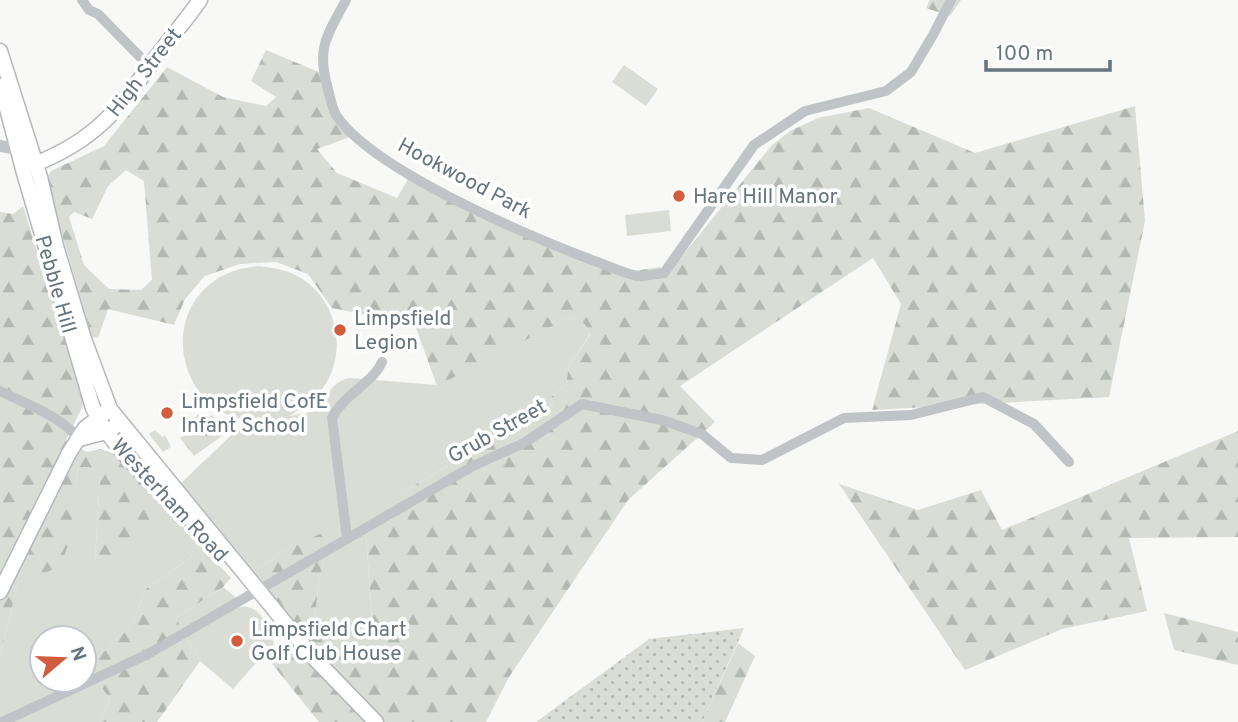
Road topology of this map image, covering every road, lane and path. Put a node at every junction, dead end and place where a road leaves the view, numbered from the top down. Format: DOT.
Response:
graph roads {
  1 [pos="82,0"];
  2 [pos="345,0"];
  3 [pos="951,0"];
  4 [pos="198,1"];
  5 [pos="0,51"];
  6 [pos="150,67"];
  7 [pos="0,81"];
  8 [pos="0,146"];
  9 [pos="26,156"];
  10 [pos="382,362"];
  11 [pos="0,391"];
  12 [pos="114,415"];
  13 [pos="102,425"];
  14 [pos="79,439"];
  15 [pos="1069,462"];
  16 [pos="347,538"];
  17 [pos="246,578"];
  18 [pos="257,591"];
  19 [pos="0,592"];
  20 [pos="2,722"];
  21 [pos="376,722"];
  1 -- 6 [label="street"];
  2 -- 3 [label="street, Hookwood Park"];
  4 -- 6 [label="main road, High Street"];
  5 -- 9 [label="main road"];
  6 -- 9 [label="main road, High Street"];
  7 -- 9 [label="main road"];
  8 -- 9 [label="street"];
  9 -- 12 [label="main road, Pebble Hill"];
  9 -- 13 [label="main road, Pebble Hill"];
  10 -- 16 [label="street"];
  11 -- 14 [label="street"];
  12 -- 13 [label="main road"];
  12 -- 17 [label="main road, Westerham Road"];
  13 -- 14 [label="main road"];
  13 -- 17 [label="main road, Westerham Road"];
  14 -- 19 [label="main road"];
  15 -- 16 [label="street, Grub Street"];
  16 -- 18 [label="street, Grub Street"];
  17 -- 18 [label="main road, Westerham Road"];
  18 -- 20 [label="street, Grub Street"];
  18 -- 21 [label="main road, Westerham Road"];
}
